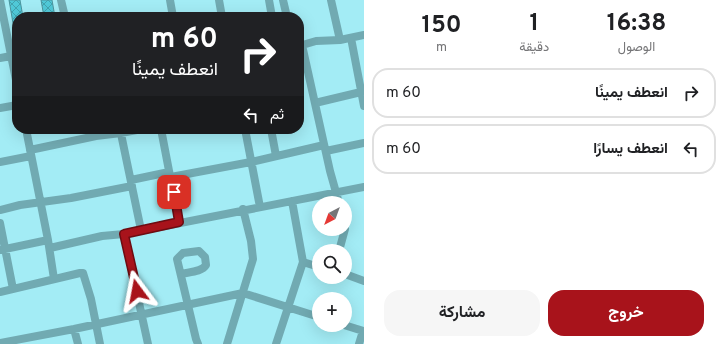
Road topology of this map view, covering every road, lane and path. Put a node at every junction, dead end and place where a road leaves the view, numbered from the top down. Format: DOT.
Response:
graph roads {
  1 [pos="0,0"];
  2 [pos="61,0"];
  3 [pos="170,0"];
  4 [pos="219,0"];
  5 [pos="269,0"];
  6 [pos="283,0"];
  7 [pos="330,0"];
  8 [pos="64,12"];
  9 [pos="173,12"];
  10 [pos="221,12"];
  11 [pos="271,12"];
  12 [pos="286,12"];
  13 [pos="364,35"];
  14 [pos="12,37"];
  15 [pos="351,38"];
  16 [pos="340,40"];
  17 [pos="304,44"];
  18 [pos="12,48"];
  19 [pos="11,56"];
  20 [pos="304,57"];
  21 [pos="0,58"];
  22 [pos="12,61"];
  23 [pos="361,92"];
  24 [pos="315,103"];
  25 [pos="12,106"];
  26 [pos="364,106"];
  27 [pos="0,108"];
  28 [pos="27,134"];
  29 [pos="106,134"];
  30 [pos="122,134"];
  31 [pos="162,134"];
  32 [pos="246,134"];
  33 [pos="272,134"];
  34 [pos="364,143"];
  35 [pos="325,148"];
  36 [pos="31,153"];
  37 [pos="276,156"];
  38 [pos="0,162"];
  39 [pos="251,162"];
  40 [pos="170,174"];
  41 [pos="132,183"];
  42 [pos="364,187"];
  43 [pos="337,192"];
  44 [pos="338,196"];
  45 [pos="292,201"];
  46 [pos="41,202"];
  47 [pos="260,208"];
  48 [pos="0,210"];
  49 [pos="243,210"];
  50 [pos="179,222"];
  51 [pos="0,223"];
  52 [pos="141,230"];
  53 [pos="124,234"];
  54 [pos="49,244"];
  55 [pos="3,250"];
  56 [pos="303,262"];
  57 [pos="312,265"];
  58 [pos="181,274"];
  59 [pos="352,277"];
  60 [pos="54,279"];
  61 [pos="364,281"];
  62 [pos="13,289"];
  63 [pos="0,292"];
  64 [pos="243,293"];
  65 [pos="188,305"];
  66 [pos="289,307"];
  67 [pos="142,315"];
  68 [pos="312,315"];
  69 [pos="96,324"];
  70 [pos="352,327"];
  71 [pos="74,329"];
  72 [pos="364,330"];
  73 [pos="27,341"];
  74 [pos="0,343"];
  75 [pos="78,344"];
  76 [pos="100,344"];
  77 [pos="148,344"];
  78 [pos="198,344"];
  79 [pos="227,344"];
  80 [pos="276,344"];
  81 [pos="359,344"];
  1 -- 14 [label="street"];
  2 -- 8 [label="street"];
  3 -- 9 [label="street"];
  4 -- 10 [label="street"];
  5 -- 11 [label="street"];
  6 -- 12 [label="street"];
  7 -- 16 [label="street"];
  13 -- 15 [label="street"];
  15 -- 16 [label="street"];
  15 -- 23 [label="street"];
  16 -- 17 [label="street"];
  18 -- 19 [label="street"];
  19 -- 21 [label="street"];
  19 -- 22 [label="street"];
  20 -- 24 [label="street"];
  23 -- 24 [label="street"];
  23 -- 26 [label="street"];
  24 -- 35 [label="street"];
  25 -- 27 [label="street"];
  28 -- 36 [label="street"];
  29 -- 36 [label="street"];
  30 -- 41 [label="street"];
  31 -- 40 [label="street"];
  32 -- 39 [label="street"];
  33 -- 37 [label="street"];
  34 -- 35 [label="street"];
  35 -- 37 [label="street"];
  35 -- 43 [label="street"];
  36 -- 38 [label="street"];
  36 -- 46 [label="street"];
  37 -- 39 [label="street"];
  39 -- 40 [label="street"];
  39 -- 47 [label="street"];
  40 -- 41 [label="street"];
  40 -- 50 [label="street"];
  41 -- 46 [label="street"];
  41 -- 52 [label="street"];
  42 -- 43 [label="street"];
  43 -- 44 [label="street"];
  43 -- 45 [label="street"];
  45 -- 47 [label="street"];
  45 -- 56 [label="street"];
  46 -- 48 [label="street"];
  46 -- 54 [label="street"];
  47 -- 49 [label="street"];
  49 -- 50 [label="street"];
  49 -- 64 [label="street"];
  50 -- 52 [label="street"];
  51 -- 55 [label="street"];
  52 -- 53 [label="street"];
  53 -- 54 [label="street"];
  53 -- 67 [label="street"];
  54 -- 55 [label="street"];
  54 -- 60 [label="street"];
  55 -- 62 [label="street"];
  56 -- 57 [label="street"];
  56 -- 66 [label="street"];
  58 -- 65 [label="street"];
  59 -- 61 [label="street"];
  60 -- 62 [label="street"];
  60 -- 69 [label="street"];
  62 -- 63 [label="street"];
  64 -- 65 [label="street"];
  64 -- 66 [label="street"];
  64 -- 79 [label="street"];
  65 -- 67 [label="street"];
  65 -- 78 [label="street"];
  66 -- 68 [label="street"];
  66 -- 80 [label="street"];
  67 -- 69 [label="street"];
  67 -- 77 [label="street"];
  69 -- 71 [label="street"];
  69 -- 76 [label="street"];
  70 -- 72 [label="street"];
  71 -- 73 [label="street"];
  71 -- 75 [label="street"];
  72 -- 81 [label="street"];
  73 -- 74 [label="street"];
}
